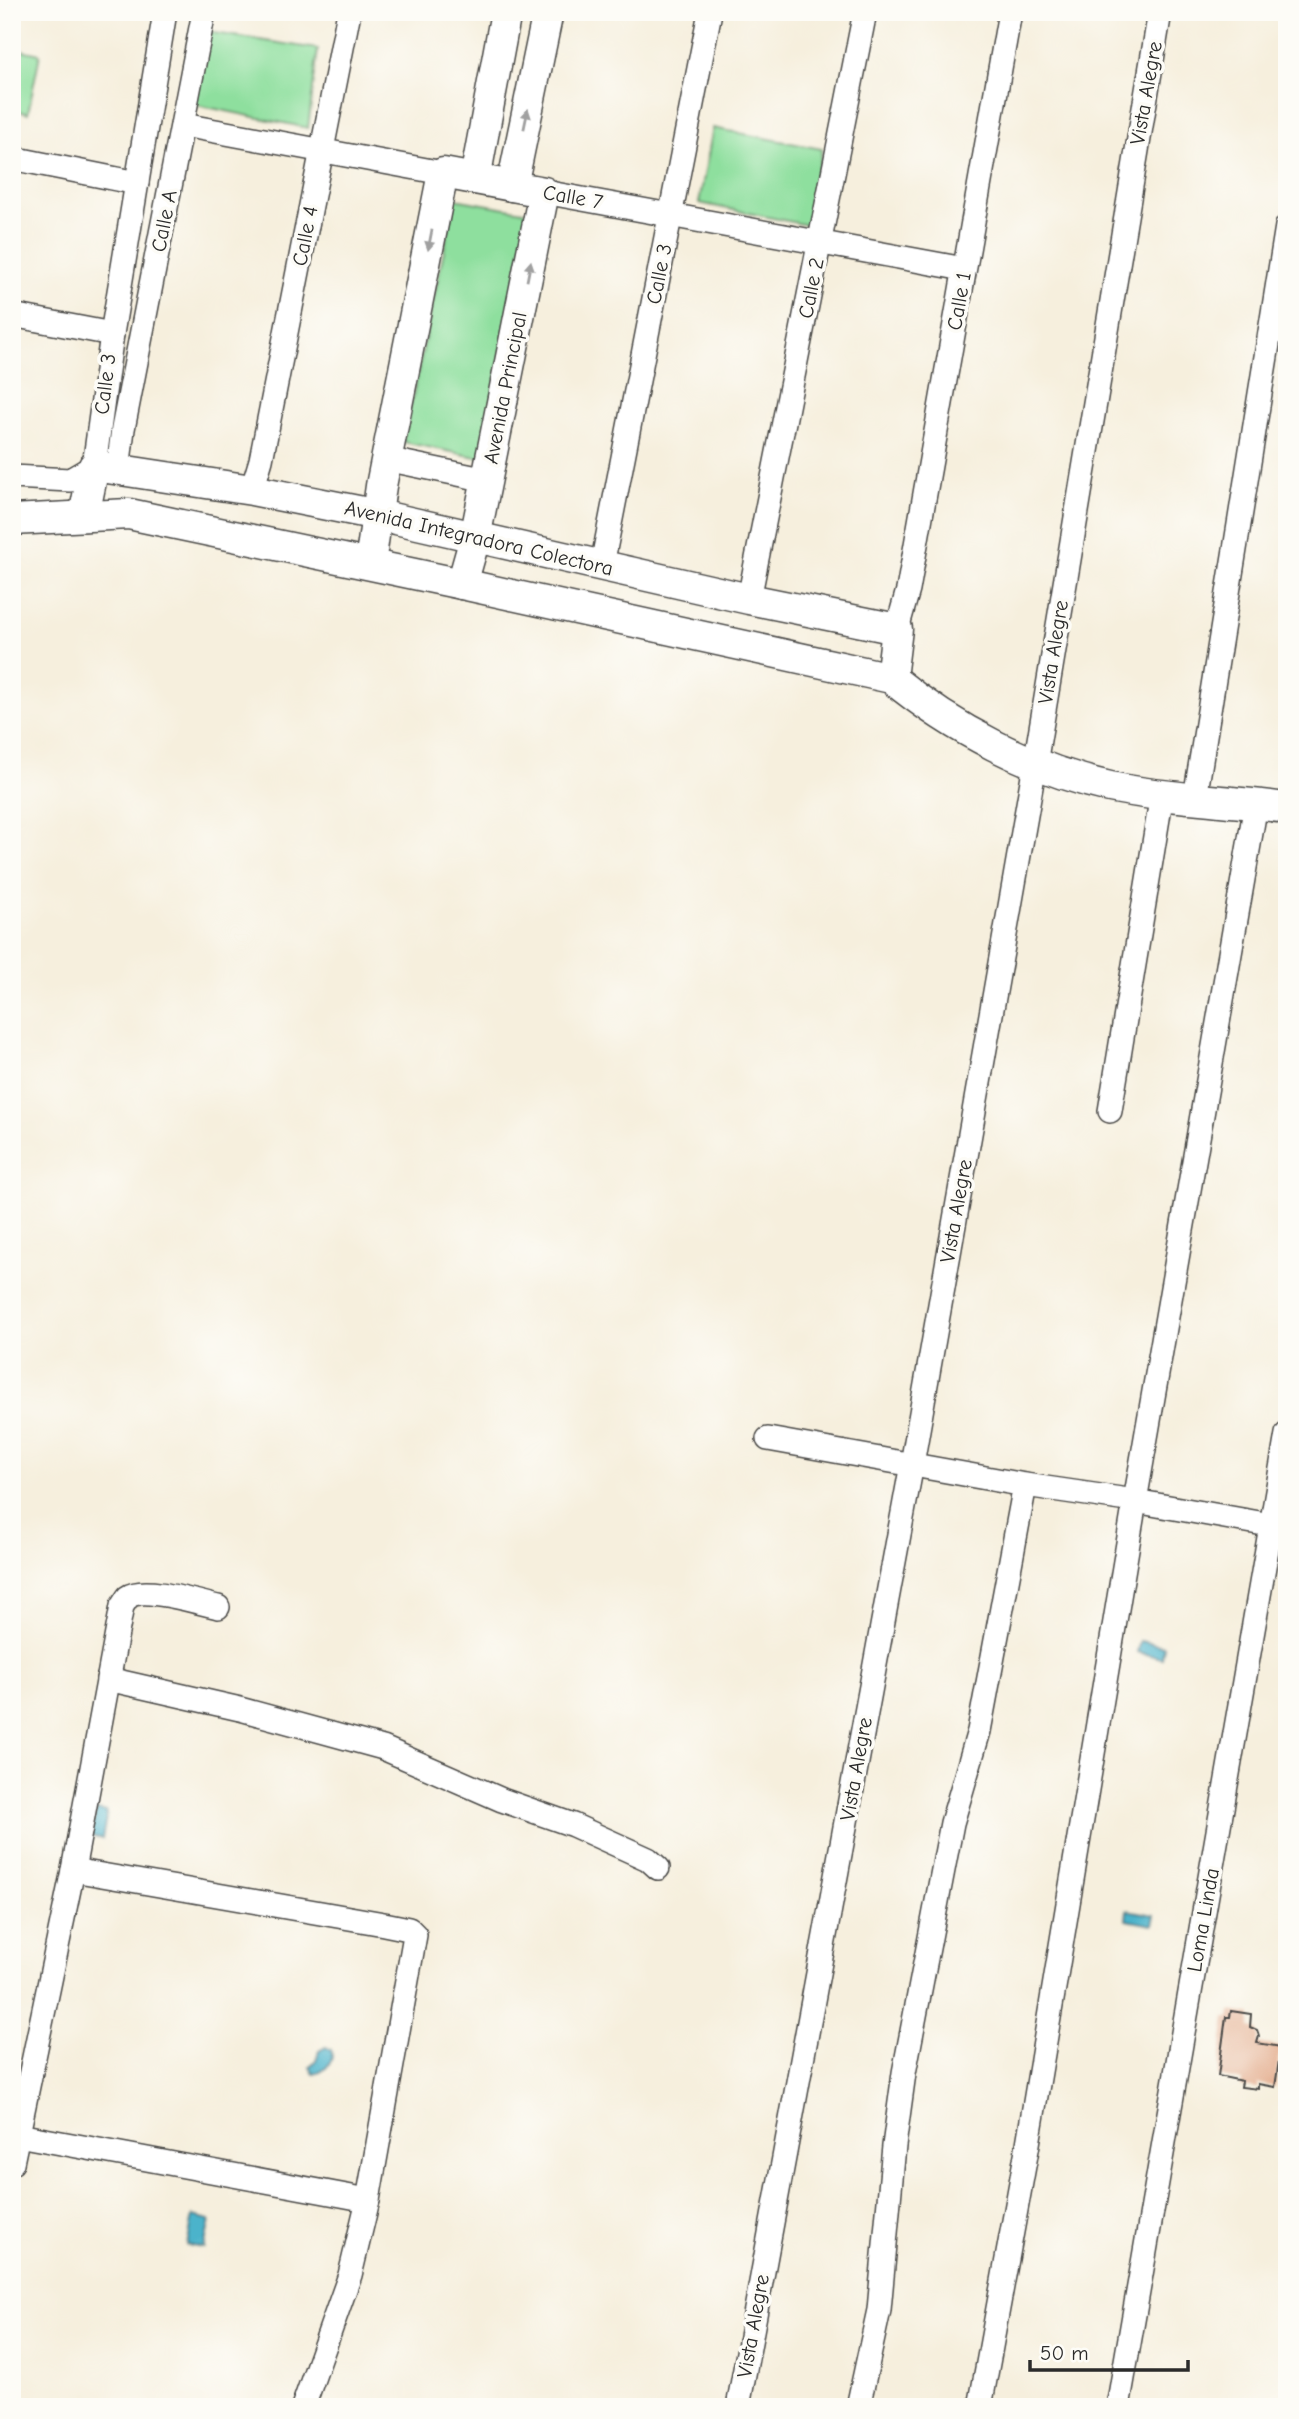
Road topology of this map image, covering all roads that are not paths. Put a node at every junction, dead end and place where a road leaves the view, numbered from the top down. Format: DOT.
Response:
graph roads {
  1 [pos="165,12"];
  2 [pos="204,12"];
  3 [pos="349,12"];
  4 [pos="506,12"];
  5 [pos="548,12"];
  6 [pos="710,12"];
  7 [pos="864,12"];
  8 [pos="1010,12"];
  9 [pos="1160,12"];
  10 [pos="183,125"];
  11 [pos="322,150"];
  12 [pos="12,158"];
  13 [pos="443,173"];
  14 [pos="475,179"];
  15 [pos="137,183"];
  16 [pos="512,186"];
  17 [pos="544,192"];
  18 [pos="671,215"];
  19 [pos="1287,226"];
  20 [pos="820,243"];
  21 [pos="964,269"];
  22 [pos="12,315"];
  23 [pos="112,334"];
  24 [pos="386,459"];
  25 [pos="106,468"];
  26 [pos="12,477"];
  27 [pos="487,480"];
  28 [pos="252,490"];
  29 [pos="379,515"];
  30 [pos="84,516"];
  31 [pos="12,520"];
  32 [pos="475,538"];
  33 [pos="370,564"];
  34 [pos="602,565"];
  35 [pos="462,584"];
  36 [pos="749,600"];
  37 [pos="897,629"];
  38 [pos="891,678"];
  39 [pos="1035,764"];
  40 [pos="1163,794"];
  41 [pos="1195,798"];
  42 [pos="1256,804"];
  43 [pos="1287,808"];
  44 [pos="1110,1111"];
  45 [pos="1287,1434"];
  46 [pos="768,1439"];
  47 [pos="912,1464"];
  48 [pos="1025,1485"];
  49 [pos="1135,1501"];
  50 [pos="1279,1526"];
  51 [pos="218,1607"];
  52 [pos="108,1679"];
  53 [pos="658,1868"];
  54 [pos="74,1870"];
  55 [pos="18,2135"];
  56 [pos="12,2163"];
  57 [pos="368,2200"];
  58 [pos="303,2407"];
  59 [pos="738,2407"];
  60 [pos="858,2407"];
  61 [pos="980,2407"];
  62 [pos="1118,2407"];
  1 -- 15 [label="street, Calle 3"];
  2 -- 10 [label="street, Calle A"];
  3 -- 11 [label="street, Calle 4"];
  4 -- 14 [label="street"];
  16 -- 5 [label="street, one-way"];
  6 -- 18 [label="street, Calle 3"];
  7 -- 20 [label="street, Calle 2"];
  8 -- 21 [label="street, Calle 1"];
  9 -- 39 [label="street, Vista Alegre"];
  10 -- 11 [label="street, Calle 7"];
  10 -- 25 [label="street, Calle A"];
  11 -- 13 [label="street, Calle 7"];
  11 -- 28 [label="street, Calle 4"];
  12 -- 15 [label="street"];
  13 -- 14 [label="street, Calle 7"];
  13 -- 24 [label="street, one-way"];
  14 -- 16 [label="street, Calle 7"];
  15 -- 23 [label="street, Calle 3"];
  16 -- 17 [label="street, Calle 7"];
  17 -- 18 [label="street, Calle 7"];
  27 -- 17 [label="street, Avenida Principal, one-way"];
  18 -- 20 [label="street, Calle 7"];
  18 -- 34 [label="street, Calle 3"];
  19 -- 41 [label="street"];
  20 -- 21 [label="street, Calle 7"];
  20 -- 36 [label="street, Calle 2"];
  21 -- 37 [label="street, Calle 1"];
  22 -- 23 [label="street"];
  23 -- 25 [label="street, Calle 3"];
  24 -- 27 [label="street"];
  24 -- 29 [label="street"];
  25 -- 26 [label="street"];
  25 -- 28 [label="street, Avenida Integradora Colectora"];
  25 -- 30 [label="street"];
  27 -- 32 [label="street, Avenida Principal"];
  28 -- 29 [label="street, Avenida Integradora Colectora"];
  29 -- 32 [label="street, Avenida Integradora Colectora"];
  29 -- 33 [label="street"];
  30 -- 31 [label="street"];
  30 -- 33 [label="street"];
  32 -- 34 [label="street, Avenida Integradora Colectora"];
  32 -- 35 [label="street, Avenida Principal"];
  33 -- 35 [label="street"];
  34 -- 36 [label="street, Avenida Integradora Colectora"];
  35 -- 38 [label="street"];
  36 -- 37 [label="street, Avenida Integradora Colectora"];
  37 -- 38 [label="street"];
  38 -- 39 [label="street"];
  39 -- 40 [label="street"];
  39 -- 47 [label="street, Vista Alegre"];
  40 -- 41 [label="street"];
  40 -- 44 [label="street"];
  41 -- 42 [label="street"];
  42 -- 43 [label="street"];
  42 -- 49 [label="street"];
  45 -- 50 [label="street, Loma Linda"];
  46 -- 47 [label="street"];
  47 -- 48 [label="street"];
  47 -- 59 [label="street, Vista Alegre"];
  48 -- 49 [label="street"];
  48 -- 60 [label="street"];
  49 -- 50 [label="street"];
  49 -- 61 [label="street"];
  50 -- 62 [label="street, Loma Linda"];
  51 -- 52 [label="street"];
  52 -- 53 [label="street"];
  52 -- 54 [label="street"];
  54 -- 55 [label="street"];
  54 -- 57 [label="street"];
  55 -- 56 [label="street"];
  55 -- 57 [label="street"];
  57 -- 58 [label="street"];
}
